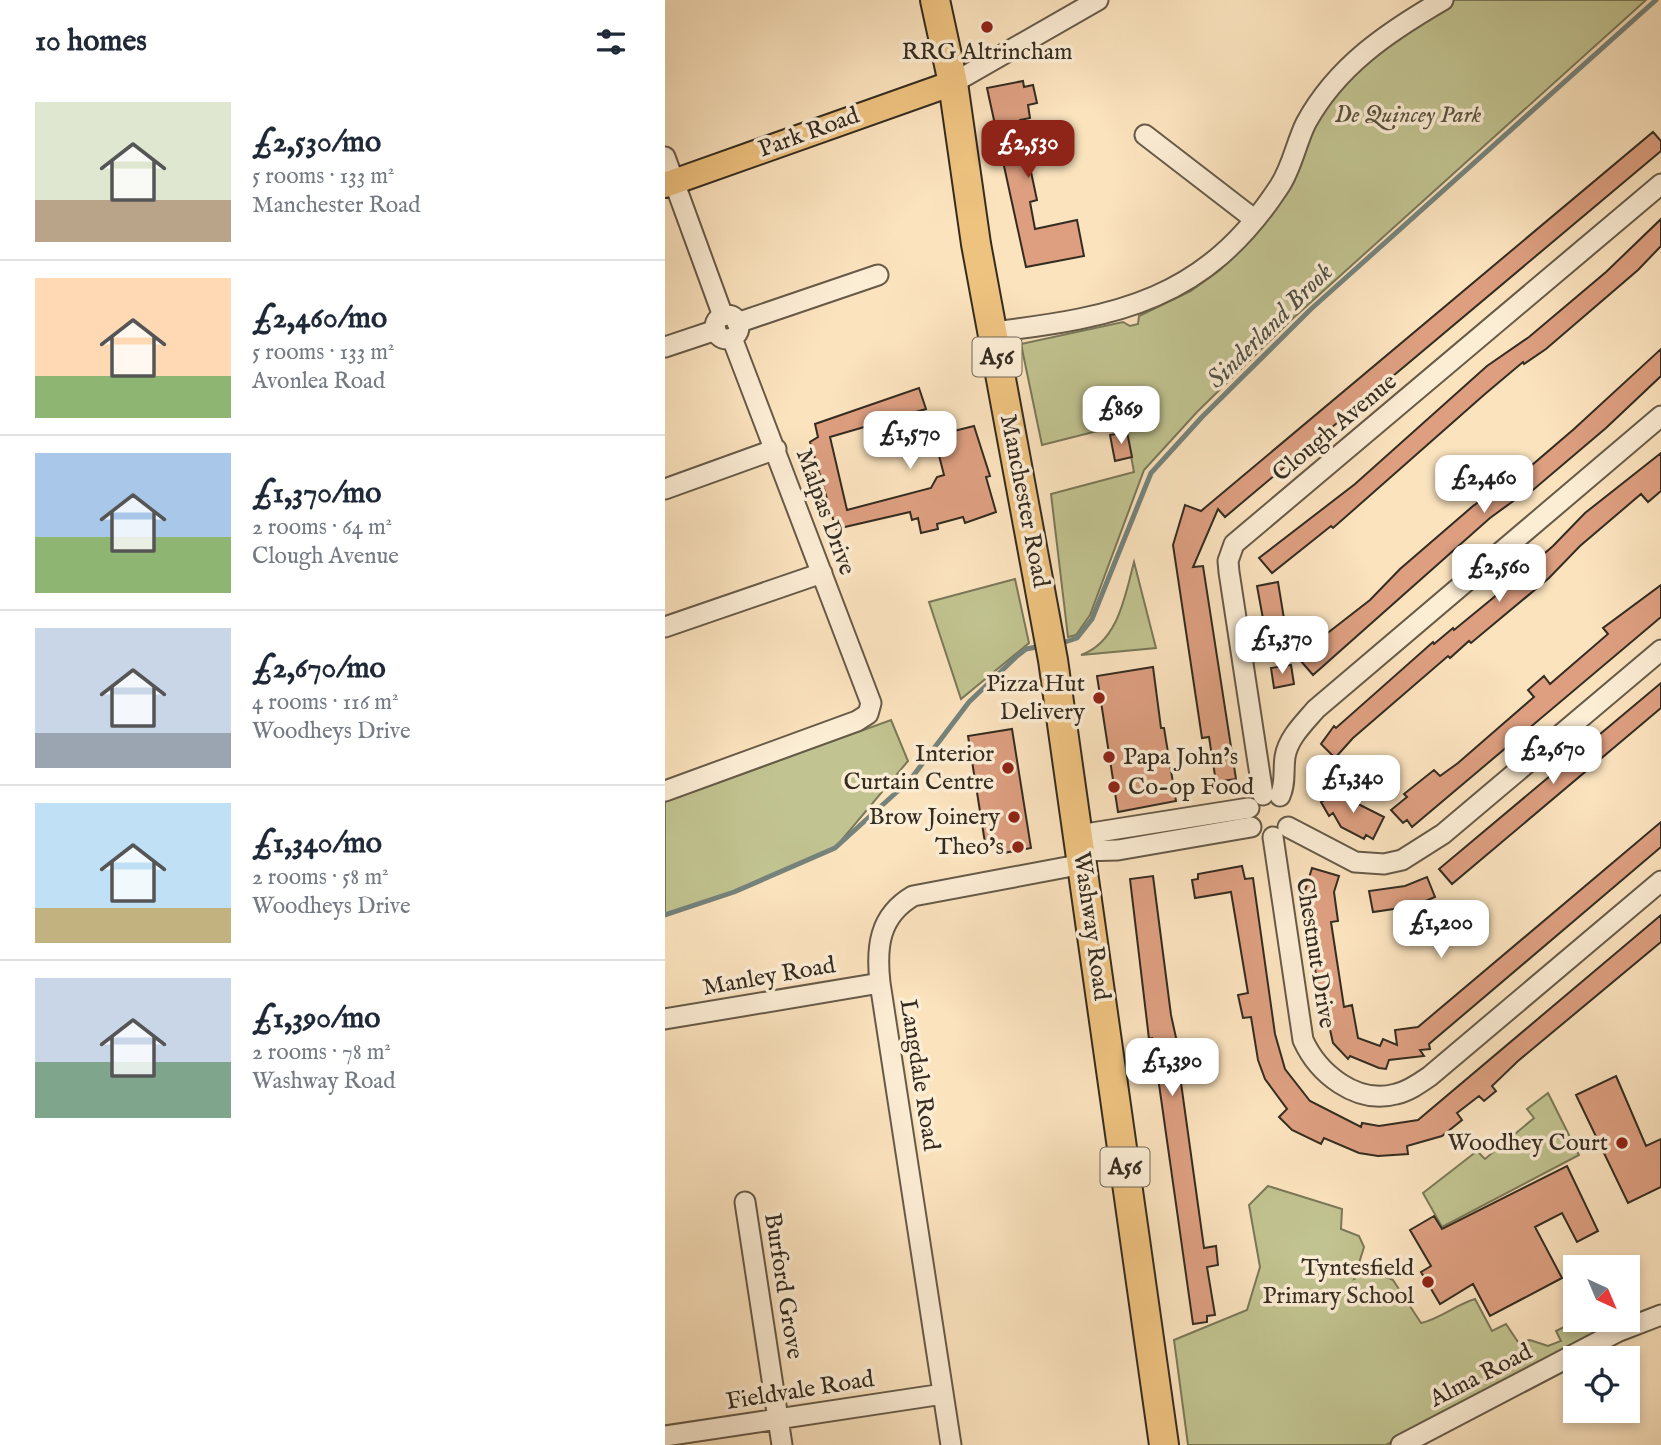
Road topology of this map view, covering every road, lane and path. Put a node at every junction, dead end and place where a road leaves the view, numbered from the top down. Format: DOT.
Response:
graph roads {
  1 [pos="935,0"];
  2 [pos="1098,0"];
  3 [pos="1443,0"];
  4 [pos="954,83"];
  5 [pos="1145,135"];
  6 [pos="665,157"];
  7 [pos="669,183"];
  8 [pos="1661,184"];
  9 [pos="1254,219"];
  10 [pos="878,275"];
  11 [pos="727,327"];
  12 [pos="992,332"];
  13 [pos="665,347"];
  14 [pos="1661,416"];
  15 [pos="776,449"];
  16 [pos="665,489"];
  17 [pos="822,573"];
  18 [pos="665,627"];
  19 [pos="1050,643"];
  20 [pos="1661,650"];
  21 [pos="665,791"];
  22 [pos="1272,795"];
  23 [pos="1250,818"];
  24 [pos="1281,832"];
  25 [pos="1118,850"];
  26 [pos="1082,860"];
  27 [pos="1661,881"];
  28 [pos="880,983"];
  29 [pos="665,1019"];
  30 [pos="745,1202"];
  31 [pos="1661,1315"];
  32 [pos="943,1394"];
  33 [pos="778,1419"];
  34 [pos="665,1436"];
  35 [pos="782,1445"];
  36 [pos="951,1445"];
  37 [pos="1164,1445"];
  38 [pos="1401,1445"];
  1 -- 4 [label="highway, Manchester Road / A56"];
  2 -- 4 [label="street"];
  3 -- 9 [label="street"];
  4 -- 7 [label="main road, Park Road"];
  4 -- 12 [label="highway, Manchester Road / A56"];
  5 -- 9 [label="street"];
  6 -- 7 [label="street, Malpas Drive"];
  7 -- 11 [label="street, Malpas Drive"];
  8 -- 22 [label="street, Clough Avenue"];
  9 -- 12 [label="street"];
  10 -- 11 [label="street"];
  11 -- 13 [label="street"];
  11 -- 15 [label="street, Malpas Drive"];
  12 -- 19 [label="highway, Manchester Road / A56"];
  14 -- 22 [label="street"];
  15 -- 16 [label="street"];
  15 -- 17 [label="street, Malpas Drive"];
  17 -- 18 [label="street"];
  17 -- 21 [label="street, Malpas Drive"];
  19 -- 26 [label="highway, Washway Road / A56"];
  20 -- 24 [label="street"];
  22 -- 23 [label="street"];
  22 -- 24 [label="street, Clough Avenue"];
  23 -- 24 [label="street"];
  23 -- 25 [label="street"];
  23 -- 26 [label="street"];
  24 -- 27 [label="street, Chestnut Drive"];
  25 -- 26 [label="street"];
  25 -- 26 [label="street"];
  26 -- 28 [label="street, Langdale Road"];
  26 -- 37 [label="highway, Washway Road / A56"];
  28 -- 29 [label="street, Manley Road"];
  28 -- 32 [label="street, Langdale Road"];
  30 -- 33 [label="street, Burford Grove"];
  31 -- 38 [label="street, Alma Road"];
  32 -- 33 [label="street, Fieldvale Road"];
  32 -- 36 [label="street, Langdale Road"];
  33 -- 34 [label="street, Fieldvale Road"];
  33 -- 35 [label="street, Burford Grove"];
}
